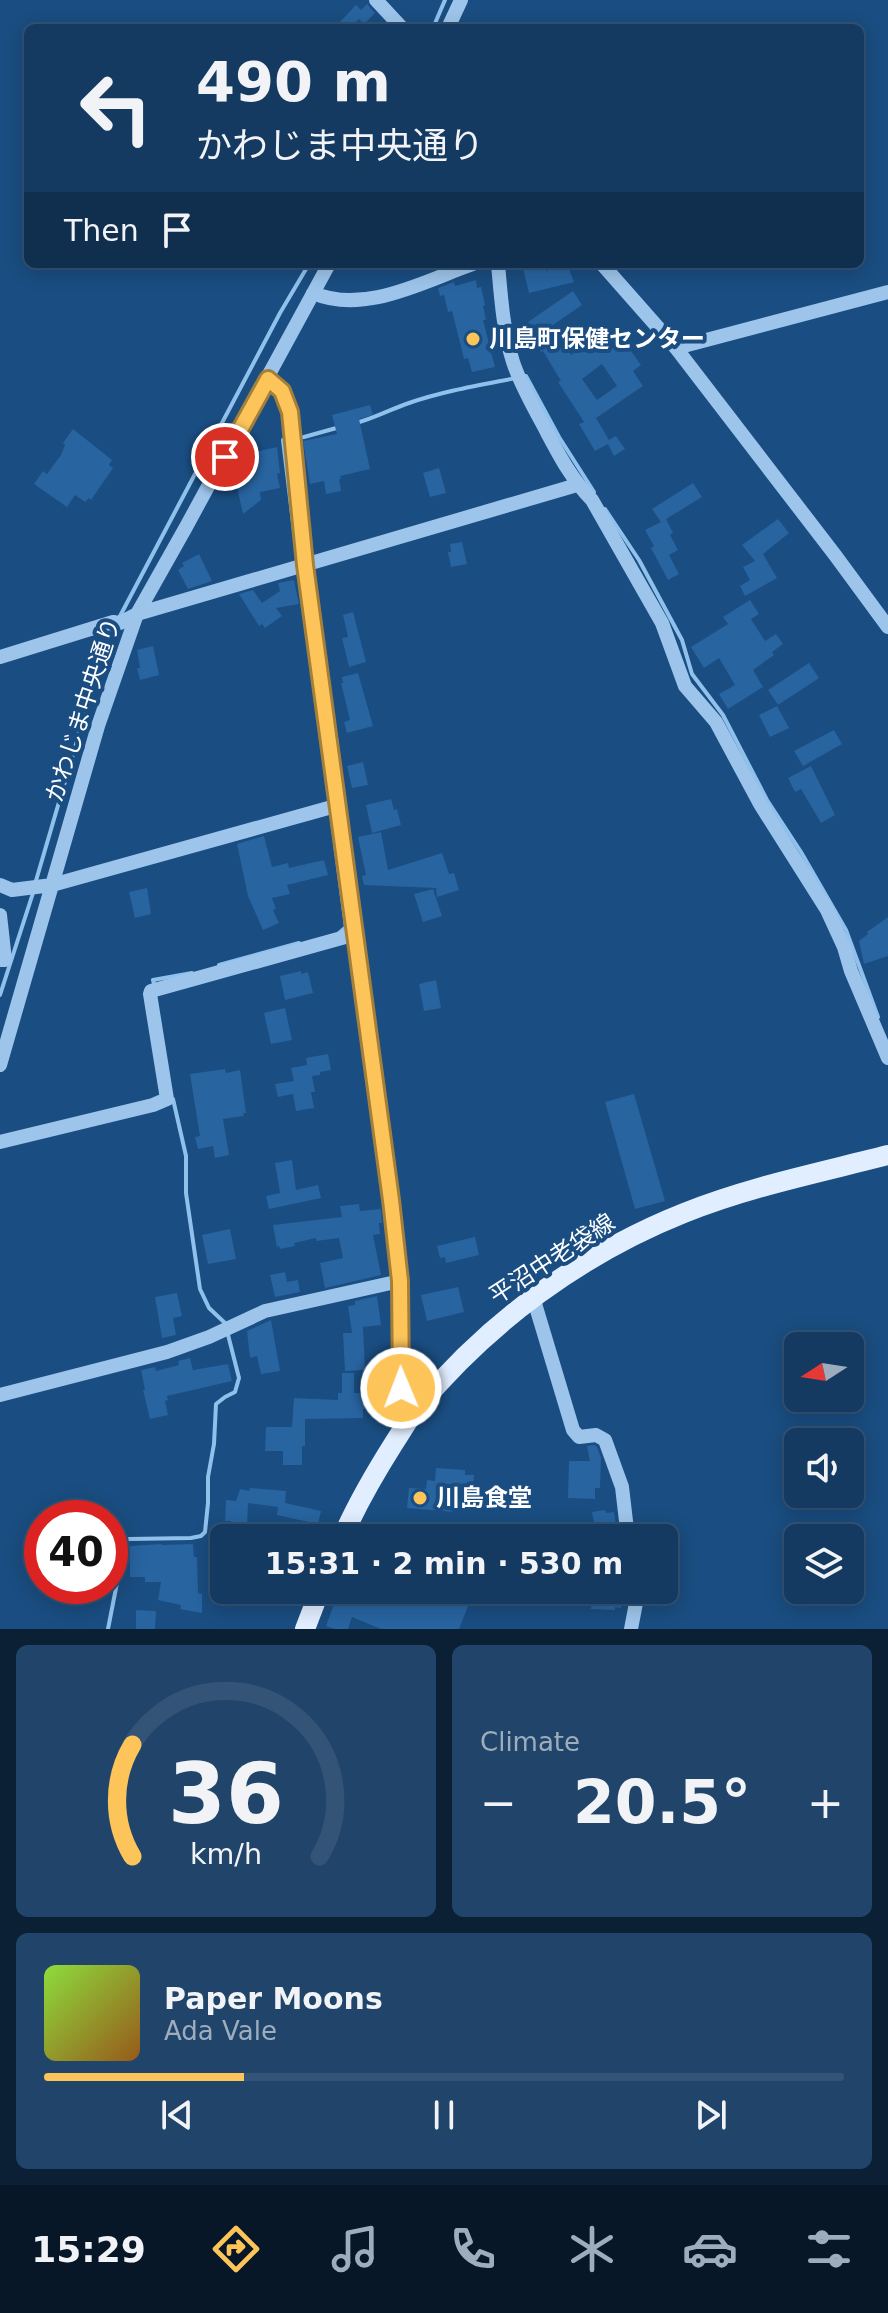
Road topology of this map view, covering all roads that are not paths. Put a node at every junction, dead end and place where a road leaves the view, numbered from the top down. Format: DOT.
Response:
graph roads {
  1 [pos="376,0"];
  2 [pos="461,0"];
  3 [pos="398,24"];
  4 [pos="450,24"];
  5 [pos="327,268"];
  6 [pos="462,268"];
  7 [pos="498,268"];
  8 [pos="606,268"];
  9 [pos="888,292"];
  10 [pos="313,293"];
  11 [pos="676,348"];
  12 [pos="268,379"];
  13 [pos="577,485"];
  14 [pos="305,565"];
  15 [pos="137,614"];
  16 [pos="888,627"];
  17 [pos="0,657"];
  18 [pos="339,805"];
  19 [pos="0,885"];
  20 [pos="40,886"];
  21 [pos="0,915"];
  22 [pos="356,934"];
  23 [pos="0,960"];
  24 [pos="888,1058"];
  25 [pos="0,1065"];
  26 [pos="0,1142"];
  27 [pos="888,1155"];
  28 [pos="400,1281"];
  29 [pos="533,1297"];
  30 [pos="0,1395"];
  31 [pos="416,1409"];
  32 [pos="349,1524"];
  33 [pos="626,1524"];
  34 [pos="315,1604"];
  35 [pos="636,1604"];
  36 [pos="305,1629"];
  37 [pos="631,1629"];
  1 -- 3 [label="street"];
  2 -- 4 [label="street"];
  5 -- 10 [label="street, かわじま中央通り"];
  6 -- 10 [label="street"];
  7 -- 13 [label="street"];
  8 -- 11 [label="street"];
  9 -- 11 [label="street"];
  10 -- 12 [label="street, かわじま中央通り"];
  11 -- 16 [label="street"];
  12 -- 14 [label="street"];
  12 -- 15 [label="street, かわじま中央通り"];
  13 -- 14 [label="street"];
  13 -- 24 [label="street"];
  14 -- 15 [label="street"];
  14 -- 18 [label="street"];
  15 -- 17 [label="street"];
  15 -- 20 [label="street, かわじま中央通り"];
  18 -- 20 [label="street"];
  18 -- 22 [label="street"];
  19 -- 20 [label="street"];
  20 -- 25 [label="street, かわじま中央通り"];
  21 -- 23 [label="street"];
  22 -- 26 [label="street"];
  22 -- 28 [label="street"];
  27 -- 29 [label="main road, 平沼中老袋線"];
  28 -- 30 [label="street"];
  28 -- 31 [label="street"];
  29 -- 31 [label="main road, 平沼中老袋線"];
  29 -- 33 [label="street"];
  31 -- 32 [label="main road, 平沼中老袋線"];
  34 -- 36 [label="main road"];
  35 -- 37 [label="street"];
}
